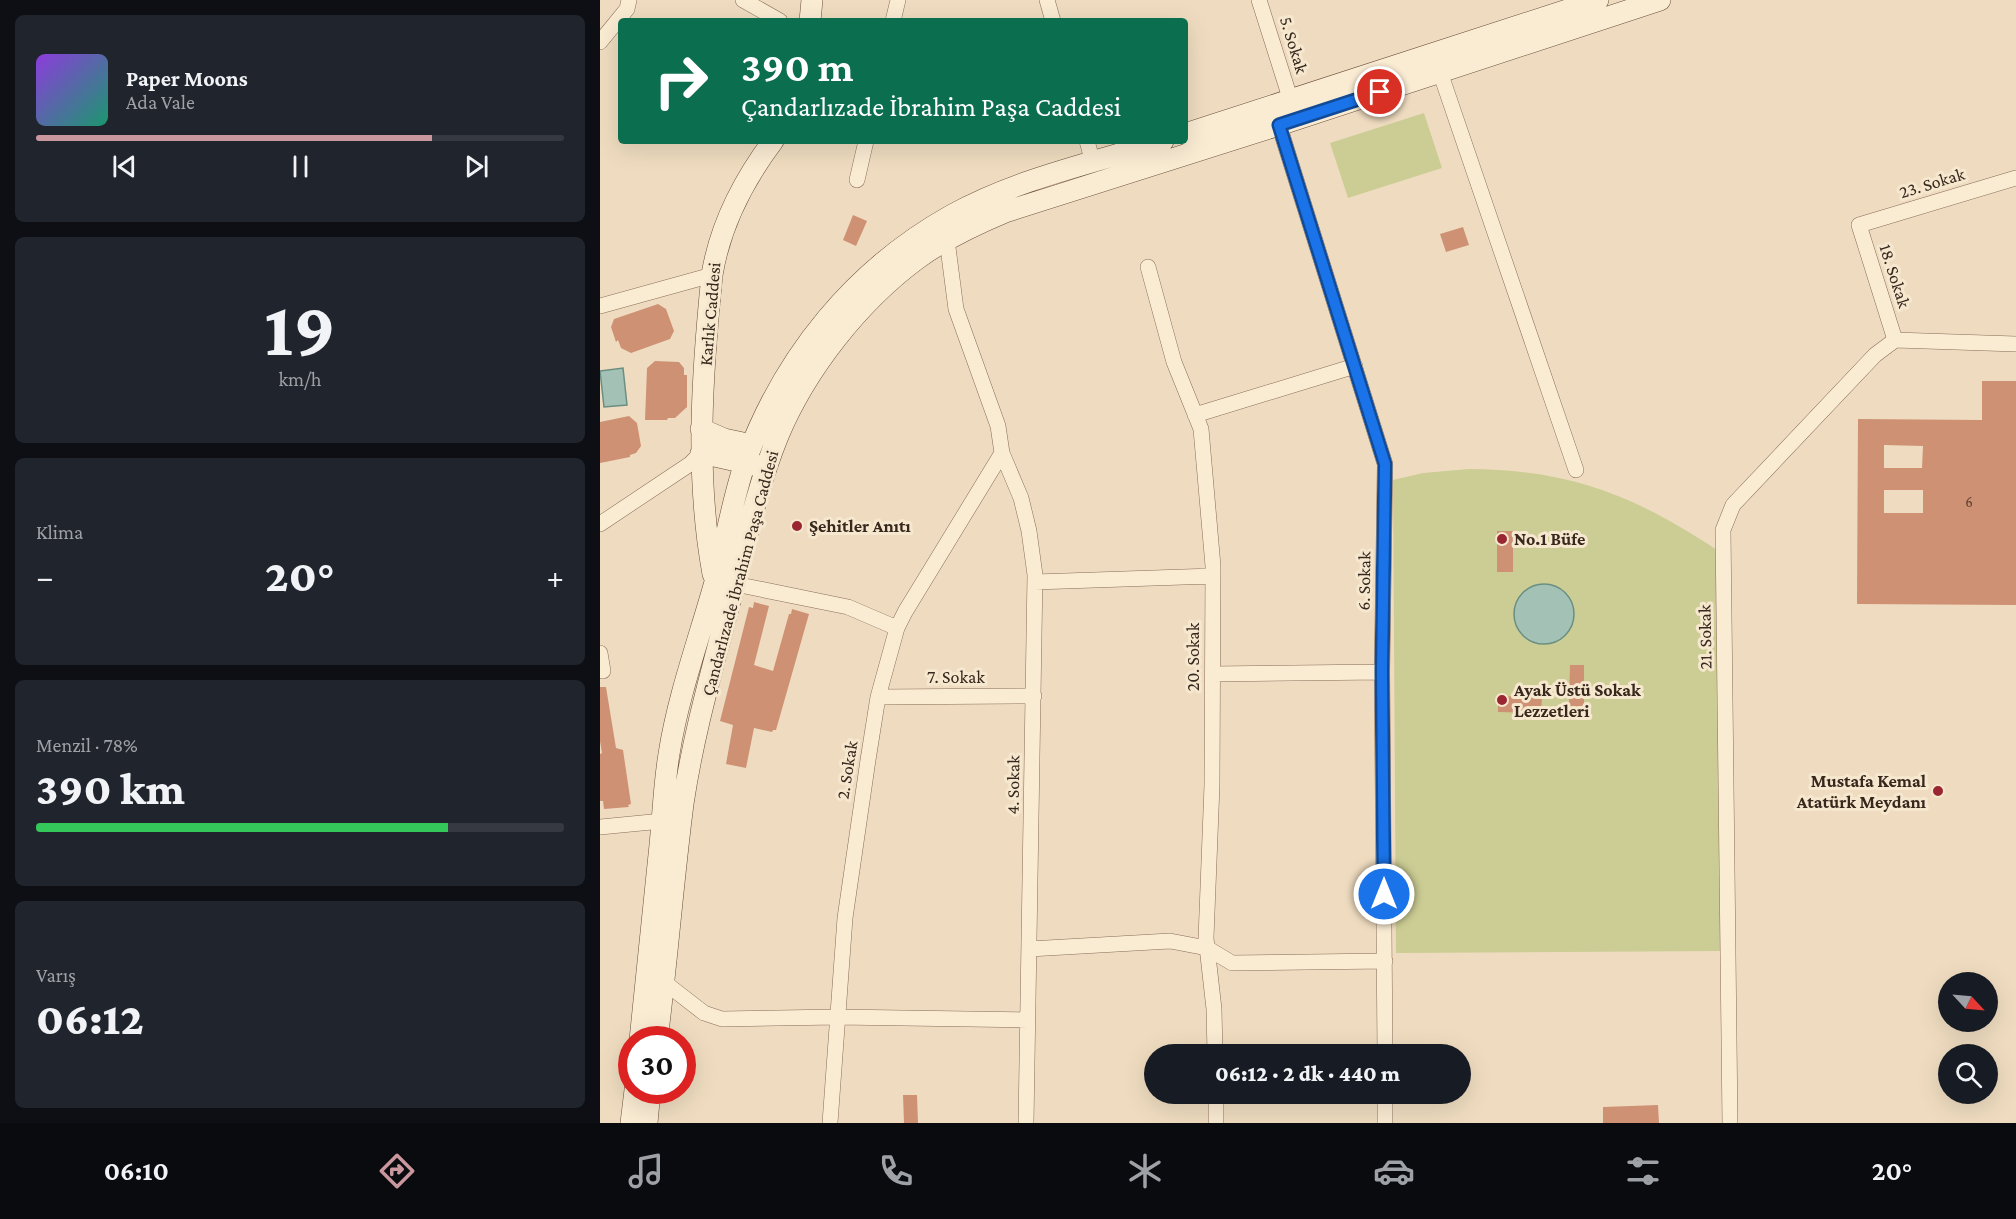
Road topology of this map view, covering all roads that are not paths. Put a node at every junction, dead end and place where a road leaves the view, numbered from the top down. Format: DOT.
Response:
graph roads {
  1 [pos="629,0"];
  2 [pos="743,0"];
  3 [pos="812,0"];
  4 [pos="898,0"];
  5 [pos="1047,0"];
  6 [pos="1259,0"];
  7 [pos="1598,0"];
  8 [pos="1660,0"];
  9 [pos="620,18"];
  10 [pos="775,18"];
  11 [pos="810,18"];
  12 [pos="894,18"];
  13 [pos="1052,18"];
  14 [pos="618,20"];
  15 [pos="600,42"];
  16 [pos="1440,72"];
  17 [pos="1291,101"];
  18 [pos="1279,125"];
  19 [pos="1188,133"];
  20 [pos="771,144"];
  21 [pos="865,144"];
  22 [pos="1088,144"];
  23 [pos="1153,144"];
  24 [pos="1093,163"];
  25 [pos="2016,178"];
  26 [pos="857,180"];
  27 [pos="1858,225"];
  28 [pos="947,240"];
  29 [pos="1148,267"];
  30 [pos="712,275"];
  31 [pos="600,306"];
  32 [pos="1895,340"];
  33 [pos="2016,344"];
  34 [pos="1355,366"];
  35 [pos="1195,415"];
  36 [pos="702,429"];
  37 [pos="701,453"];
  38 [pos="1002,453"];
  39 [pos="749,454"];
  40 [pos="767,467"];
  41 [pos="1576,470"];
  42 [pos="600,524"];
  43 [pos="1213,576"];
  44 [pos="1035,582"];
  45 [pos="725,583"];
  46 [pos="897,628"];
  47 [pos="600,653"];
  48 [pos="603,671"];
  49 [pos="1382,672"];
  50 [pos="1213,674"];
  51 [pos="1034,696"];
  52 [pos="878,698"];
  53 [pos="662,821"];
  54 [pos="600,827"];
  55 [pos="1207,948"];
  56 [pos="1029,950"];
  57 [pos="1385,961"];
  58 [pos="664,982"];
  59 [pos="838,1017"];
  60 [pos="1028,1020"];
  61 [pos="641,1026"];
  62 [pos="659,1026"];
  63 [pos="1215,1044"];
  64 [pos="1385,1044"];
  65 [pos="633,1104"];
  66 [pos="649,1104"];
  67 [pos="1216,1104"];
  68 [pos="1385,1104"];
  69 [pos="631,1123"];
  70 [pos="647,1123"];
  71 [pos="830,1123"];
  72 [pos="1026,1123"];
  73 [pos="1216,1123"];
  74 [pos="1385,1123"];
  75 [pos="1730,1123"];
  1 -- 9 [label="street"];
  2 -- 10 [label="street"];
  3 -- 11 [label="main road"];
  4 -- 12 [label="street"];
  5 -- 13 [label="street"];
  6 -- 17 [label="street, 5. Sokak"];
  7 -- 17 [label="main road"];
  8 -- 16 [label="main road, Çandarlızade İbrahim Paşa Caddesi"];
  14 -- 15 [label="street"];
  16 -- 18 [label="main road, Çandarlızade İbrahim Paşa Caddesi"];
  16 -- 41 [label="street"];
  17 -- 19 [label="main road"];
  18 -- 28 [label="main road, Çandarlızade İbrahim Paşa Caddesi"];
  18 -- 34 [label="street, 6. Sokak"];
  20 -- 30 [label="main road, Karlık Caddesi"];
  21 -- 26 [label="street"];
  22 -- 24 [label="street"];
  23 -- 24 [label="main road, Çandarlızade İbrahim Paşa Caddesi"];
  24 -- 39 [label="main road, Çandarlızade İbrahim Paşa Caddesi"];
  25 -- 27 [label="street, 23. Sokak"];
  27 -- 32 [label="street, 18. Sokak"];
  28 -- 38 [label="street, 4. Sokak"];
  28 -- 40 [label="main road, Çandarlızade İbrahim Paşa Caddesi"];
  29 -- 35 [label="street, 20. Sokak"];
  30 -- 31 [label="street"];
  30 -- 36 [label="main road, Karlık Caddesi"];
  32 -- 33 [label="street"];
  32 -- 75 [label="street, 21. Sokak"];
  34 -- 35 [label="street"];
  34 -- 49 [label="street, 6. Sokak"];
  35 -- 43 [label="street, 20. Sokak"];
  36 -- 37 [label="main road, Karlık Caddesi"];
  36 -- 39 [label="main road"];
  37 -- 39 [label="main road"];
  37 -- 42 [label="street"];
  37 -- 45 [label="main road, Karlık Caddesi"];
  38 -- 44 [label="street, 4. Sokak"];
  38 -- 46 [label="street, 2. Sokak"];
  39 -- 40 [label="main road"];
  39 -- 45 [label="main road, Çandarlızade İbrahim Paşa Caddesi"];
  40 -- 45 [label="main road, Çandarlızade İbrahim Paşa Caddesi"];
  43 -- 44 [label="street"];
  43 -- 50 [label="street, 20. Sokak"];
  44 -- 51 [label="street, 4. Sokak"];
  45 -- 46 [label="street"];
  45 -- 53 [label="main road, Çandarlızade İbrahim Paşa Caddesi"];
  45 -- 58 [label="main road, Çandarlızade İbrahim Paşa Caddesi"];
  46 -- 52 [label="street, 2. Sokak"];
  47 -- 48 [label="street"];
  49 -- 50 [label="street"];
  49 -- 57 [label="street, 6. Sokak"];
  50 -- 55 [label="street, 20. Sokak"];
  51 -- 52 [label="street, 7. Sokak"];
  51 -- 56 [label="street, 4. Sokak"];
  52 -- 59 [label="street, 2. Sokak"];
  53 -- 54 [label="street"];
  53 -- 61 [label="main road, Çandarlızade İbrahim Paşa Caddesi"];
  55 -- 56 [label="street"];
  55 -- 57 [label="street"];
  55 -- 63 [label="street, 20. Sokak"];
  56 -- 60 [label="street, 4. Sokak"];
  57 -- 64 [label="street, 6. Sokak"];
  58 -- 59 [label="street"];
  58 -- 62 [label="main road, Çandarlızade İbrahim Paşa Caddesi"];
  59 -- 60 [label="street"];
  59 -- 71 [label="street, 2. Sokak"];
  60 -- 72 [label="street, 4. Sokak"];
  65 -- 69 [label="main road"];
  66 -- 70 [label="main road"];
  67 -- 73 [label="street"];
  68 -- 74 [label="street"];
}
